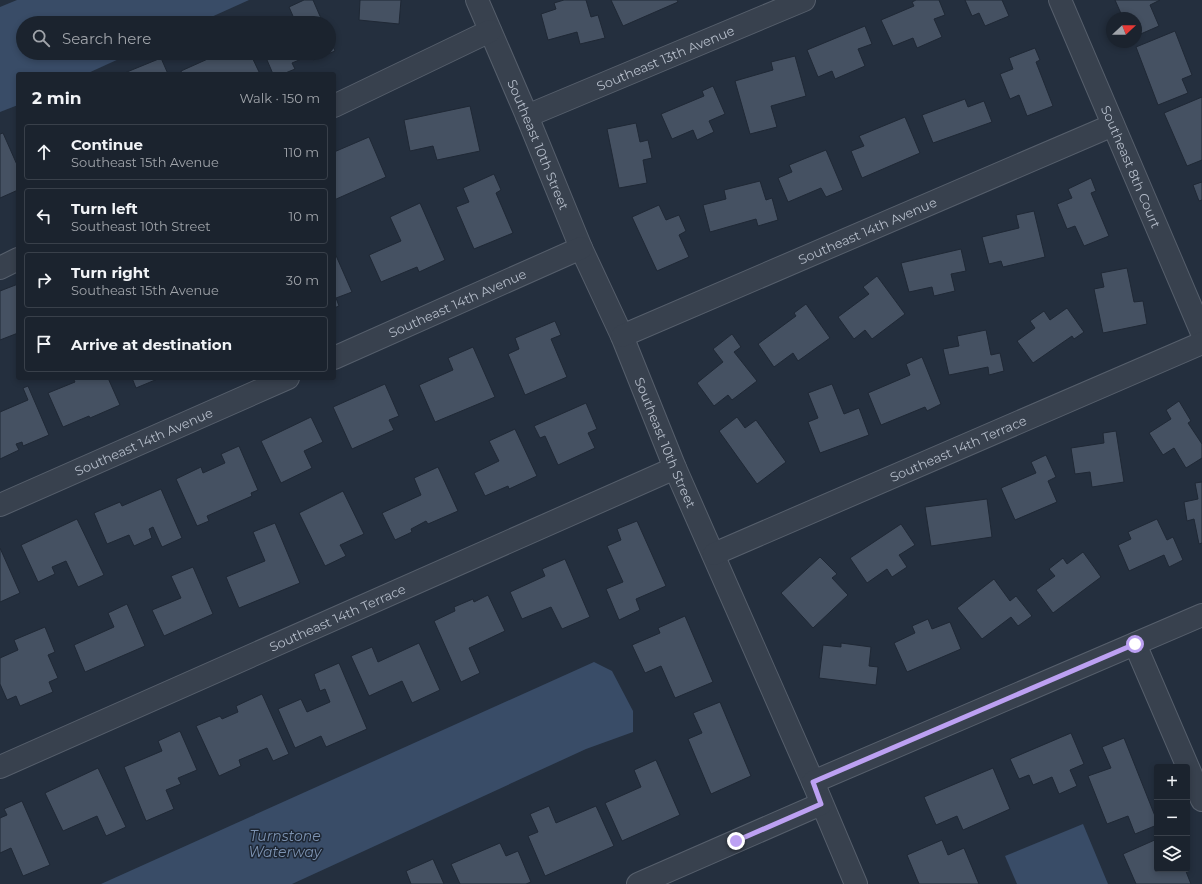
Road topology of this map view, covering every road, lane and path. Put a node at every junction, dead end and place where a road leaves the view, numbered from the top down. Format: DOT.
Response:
graph roads {
  1 [pos="477,0"];
  2 [pos="804,0"];
  3 [pos="1060,0"];
  4 [pos="490,31"];
  5 [pos="336,105"];
  6 [pos="527,116"];
  7 [pos="1113,126"];
  8 [pos="581,248"];
  9 [pos="16,260"];
  10 [pos="0,268"];
  11 [pos="1202,333"];
  12 [pos="622,336"];
  13 [pos="1202,343"];
  14 [pos="336,357"];
  15 [pos="283,380"];
  16 [pos="676,468"];
  17 [pos="0,505"];
  18 [pos="714,554"];
  19 [pos="1202,615"];
  20 [pos="1135,644"];
  21 [pos="0,767"];
  22 [pos="813,782"];
  23 [pos="1202,800"];
  24 [pos="821,804"];
  25 [pos="638,884"];
  26 [pos="856,884"];
  1 -- 4 [label="street, Southeast 10th Street"];
  2 -- 6 [label="street, Southeast 13th Avenue"];
  3 -- 7 [label="street, Southeast 8th Court"];
  4 -- 5 [label="street"];
  4 -- 6 [label="street, Southeast 10th Street"];
  6 -- 8 [label="street, Southeast 10th Street"];
  7 -- 11 [label="street, Southeast 8th Court"];
  7 -- 12 [label="street, Southeast 14th Avenue"];
  8 -- 12 [label="street, Southeast 10th Street"];
  8 -- 14 [label="street, Southeast 14th Avenue"];
  9 -- 10 [label="street"];
  12 -- 16 [label="street, Southeast 10th Street"];
  13 -- 18 [label="street, Southeast 14th Terrace"];
  15 -- 17 [label="street, Southeast 14th Avenue"];
  16 -- 18 [label="street, Southeast 10th Street"];
  16 -- 21 [label="street, Southeast 14th Terrace"];
  18 -- 22 [label="street, Southeast 10th Street"];
  19 -- 20 [label="street"];
  20 -- 22 [label="street"];
  20 -- 23 [label="street"];
  22 -- 24 [label="street, Southeast 10th Street"];
  24 -- 25 [label="street"];
  24 -- 26 [label="street, Southeast 10th Street"];
}
